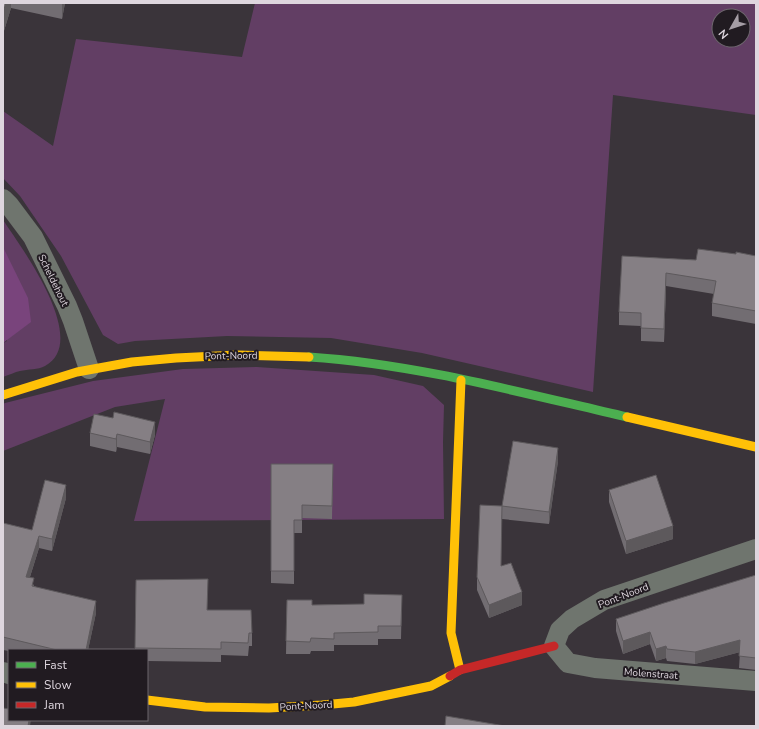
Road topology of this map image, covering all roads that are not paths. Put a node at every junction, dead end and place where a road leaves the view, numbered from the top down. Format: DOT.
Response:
graph roads {
  1 [pos="3,198"];
  2 [pos="88,369"];
  3 [pos="461,380"];
  4 [pos="3,395"];
  5 [pos="756,447"];
  6 [pos="756,549"];
  7 [pos="554,646"];
  8 [pos="460,670"];
  9 [pos="756,681"];
  10 [pos="148,700"];
  1 -- 2 [label="street, Scheldehout"];
  2 -- 3 [label="street, Pont-Noord"];
  2 -- 4 [label="street, Pont-Noord"];
  3 -- 5 [label="street, Pont-Noord"];
  3 -- 8 [label="street"];
  6 -- 7 [label="street, Pont-Noord"];
  7 -- 8 [label="street, Pont-Noord"];
  7 -- 9 [label="street, Molenstraat"];
  8 -- 10 [label="street, Pont-Noord"];
}
